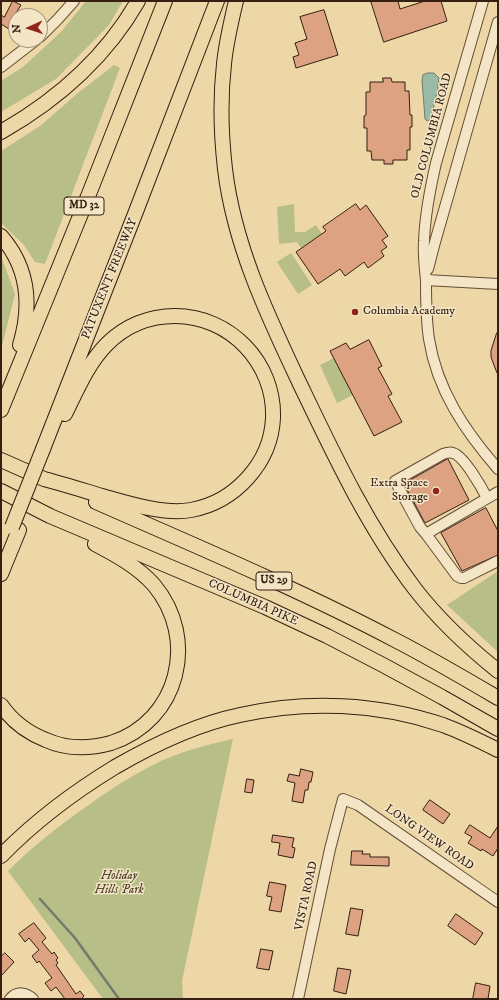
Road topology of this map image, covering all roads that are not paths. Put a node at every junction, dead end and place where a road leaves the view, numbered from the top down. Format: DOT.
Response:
graph roads {
  1 [pos="138,1"];
  2 [pos="164,1"];
  3 [pos="217,1"];
  4 [pos="236,1"];
  5 [pos="483,1"];
  6 [pos="71,2"];
  7 [pos="498,22"];
  8 [pos="48,28"];
  9 [pos="26,48"];
  10 [pos="1,67"];
  11 [pos="1,132"];
  12 [pos="135,214"];
  13 [pos="1,236"];
  14 [pos="426,280"];
  15 [pos="498,284"];
  16 [pos="1,410"];
  17 [pos="65,414"];
  18 [pos="46,451"];
  19 [pos="1,460"];
  20 [pos="498,468"];
  21 [pos="44,479"];
  22 [pos="1,491"];
  23 [pos="498,492"];
  24 [pos="487,498"];
  25 [pos="50,516"];
  26 [pos="16,528"];
  27 [pos="426,534"];
  28 [pos="1,556"];
  29 [pos="498,562"];
  30 [pos="2,573"];
  31 [pos="498,671"];
  32 [pos="498,698"];
  33 [pos="1,705"];
  34 [pos="498,730"];
  35 [pos="498,750"];
  36 [pos="343,799"];
  37 [pos="1,856"];
  38 [pos="498,902"];
  39 [pos="10,999"];
  40 [pos="33,999"];
  41 [pos="298,999"];
  1 -- 11 [label="highway"];
  2 -- 16 [label="highway, MD 32"];
  3 -- 12 [label="highway, PATUXENT FREEWAY"];
  4 -- 31 [label="highway"];
  5 -- 14 [label="street, OLD COLUMBIA ROAD"];
  6 -- 8 [label="street"];
  7 -- 14 [label="street, OLD COLUMBIA ROAD"];
  9 -- 10 [label="street"];
  12 -- 17 [label="highway"];
  12 -- 18 [label="highway, PATUXENT FREEWAY"];
  13 -- 16 [label="highway"];
  14 -- 15 [label="street"];
  14 -- 20 [label="street, OLD COLUMBIA ROAD"];
  17 -- 18 [label="highway"];
  17 -- 21 [label="highway"];
  18 -- 26 [label="highway, PATUXENT FREEWAY, bridge"];
  19 -- 21 [label="highway, US 29"];
  21 -- 32 [label="highway, US 29"];
  22 -- 25 [label="highway, COLUMBIA PIKE / US 29"];
  23 -- 24 [label="street"];
  24 -- 27 [label="street"];
  24 -- 27 [label="street"];
  25 -- 33 [label="highway"];
  25 -- 34 [label="highway, COLUMBIA PIKE / US 29"];
  26 -- 28 [label="highway, PATUXENT FREEWAY"];
  26 -- 30 [label="highway"];
  27 -- 29 [label="street"];
  35 -- 37 [label="highway"];
  36 -- 38 [label="street, LONG VIEW ROAD"];
  36 -- 41 [label="street, VISTA ROAD"];
  39 -- 40 [label="street"];
}
